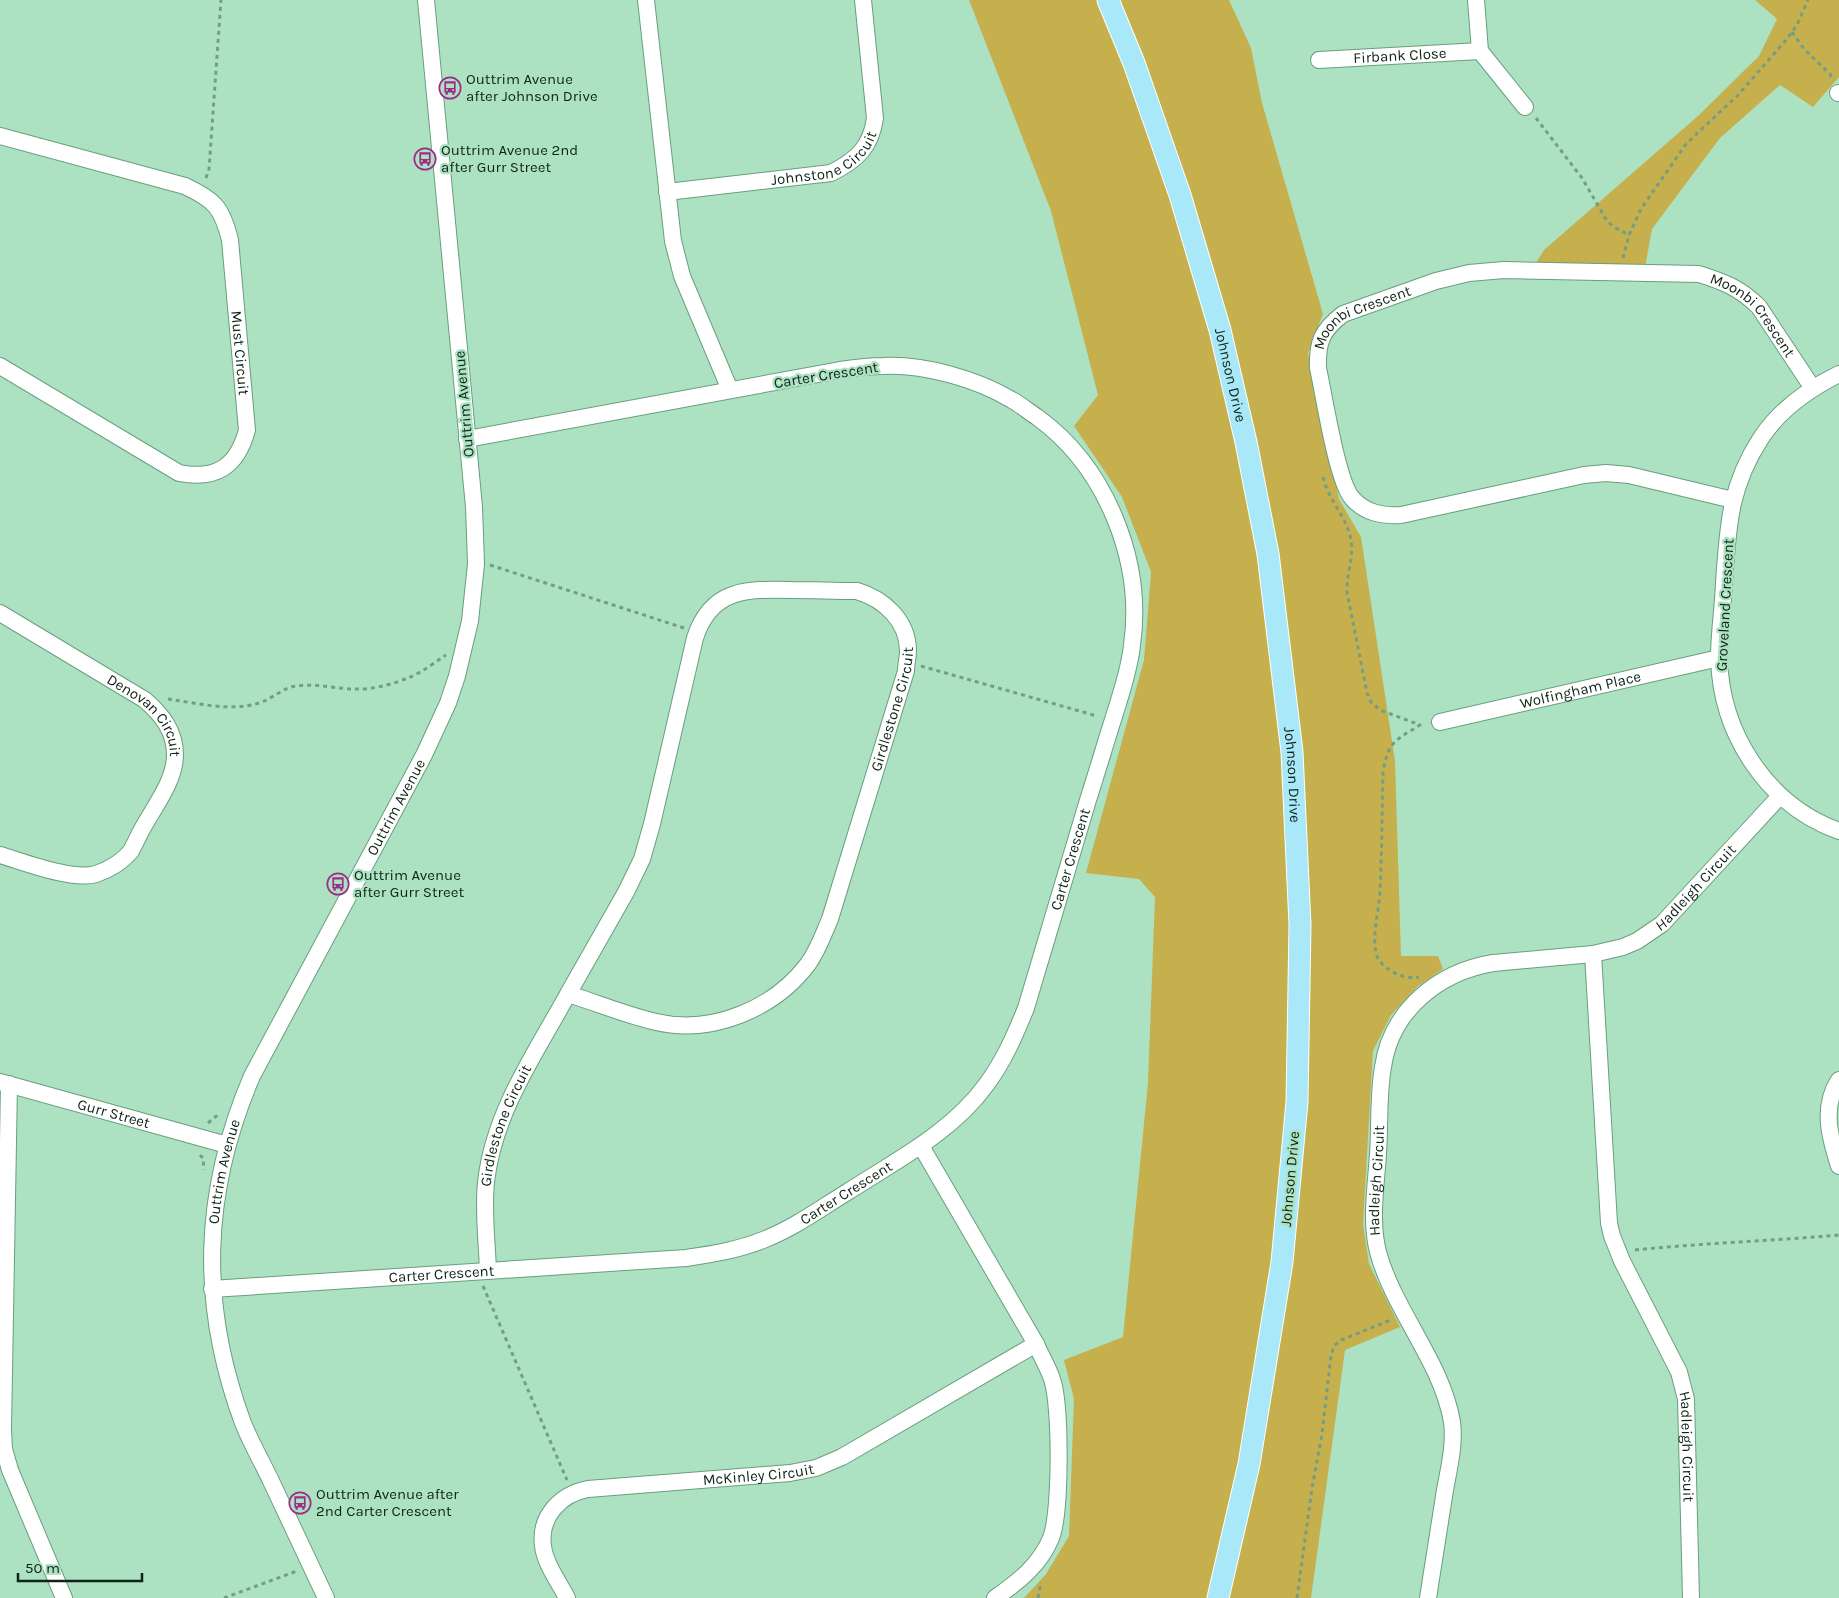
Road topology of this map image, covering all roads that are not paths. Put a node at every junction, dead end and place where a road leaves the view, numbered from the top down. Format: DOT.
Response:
graph roads {
  1 [pos="426,0"];
  2 [pos="646,0"];
  3 [pos="863,0"];
  4 [pos="1108,0"];
  5 [pos="1476,0"];
  6 [pos="1480,51"];
  7 [pos="1319,60"];
  8 [pos="1525,107"];
  9 [pos="0,136"];
  10 [pos="667,192"];
  11 [pos="0,366"];
  12 [pos="1839,374"];
  13 [pos="1812,388"];
  14 [pos="730,390"];
  15 [pos="467,439"];
  16 [pos="1733,500"];
  17 [pos="0,613"];
  18 [pos="1719,658"];
  19 [pos="1440,722"];
  20 [pos="1780,796"];
  21 [pos="1839,831"];
  22 [pos="0,856"];
  23 [pos="1593,954"];
  24 [pos="568,994"];
  25 [pos="1839,1080"];
  26 [pos="5,1083"];
  27 [pos="227,1145"];
  28 [pos="921,1146"];
  29 [pos="1839,1166"];
  30 [pos="482,1271"];
  31 [pos="3,1286"];
  32 [pos="212,1289"];
  33 [pos="1036,1344"];
  34 [pos="2,1450"];
  35 [pos="1223,1568"];
  36 [pos="64,1598"];
  37 [pos="326,1598"];
  38 [pos="567,1598"];
  39 [pos="995,1598"];
  40 [pos="1211,1598"];
  41 [pos="1218,1598"];
  42 [pos="1428,1598"];
  43 [pos="1691,1598"];
  1 -- 15 [label="street, Outtrim Avenue"];
  2 -- 10 [label="street"];
  3 -- 10 [label="street, Johnstone Circuit"];
  4 -- 35 [label="main road, Johnson Drive"];
  5 -- 6 [label="street"];
  6 -- 7 [label="street, Firbank Close"];
  6 -- 8 [label="street"];
  9 -- 11 [label="street, Must Circuit"];
  10 -- 14 [label="street"];
  12 -- 13 [label="street, Groveland Crescent"];
  13 -- 16 [label="street, Groveland Crescent"];
  13 -- 16 [label="street, Moonbi Crescent"];
  14 -- 15 [label="street, Carter Crescent"];
  14 -- 28 [label="street, Carter Crescent"];
  15 -- 27 [label="street, Outtrim Avenue"];
  16 -- 18 [label="street, Groveland Crescent"];
  17 -- 22 [label="street, Denovan Circuit"];
  18 -- 19 [label="street, Wolfingham Place"];
  18 -- 20 [label="street, Groveland Crescent"];
  20 -- 21 [label="street, Groveland Crescent"];
  20 -- 23 [label="street, Hadleigh Circuit"];
  23 -- 42 [label="street, Hadleigh Circuit"];
  23 -- 43 [label="street, Hadleigh Circuit"];
  24 -- 24 [label="street, Girdlestone Circuit"];
  24 -- 30 [label="street, Girdlestone Circuit"];
  25 -- 29 [label="street"];
  26 -- 27 [label="street, Gurr Street"];
  26 -- 31 [label="street"];
  27 -- 32 [label="street, Outtrim Avenue"];
  28 -- 30 [label="street, Carter Crescent"];
  28 -- 33 [label="street"];
  30 -- 32 [label="street, Carter Crescent"];
  31 -- 34 [label="street"];
  32 -- 37 [label="street, Outtrim Avenue"];
  33 -- 38 [label="street, McKinley Circuit"];
  33 -- 39 [label="street"];
  34 -- 36 [label="street"];
  35 -- 40 [label="main road, Johnson Drive"];
  35 -- 41 [label="main road, Johnson Drive"];
}
